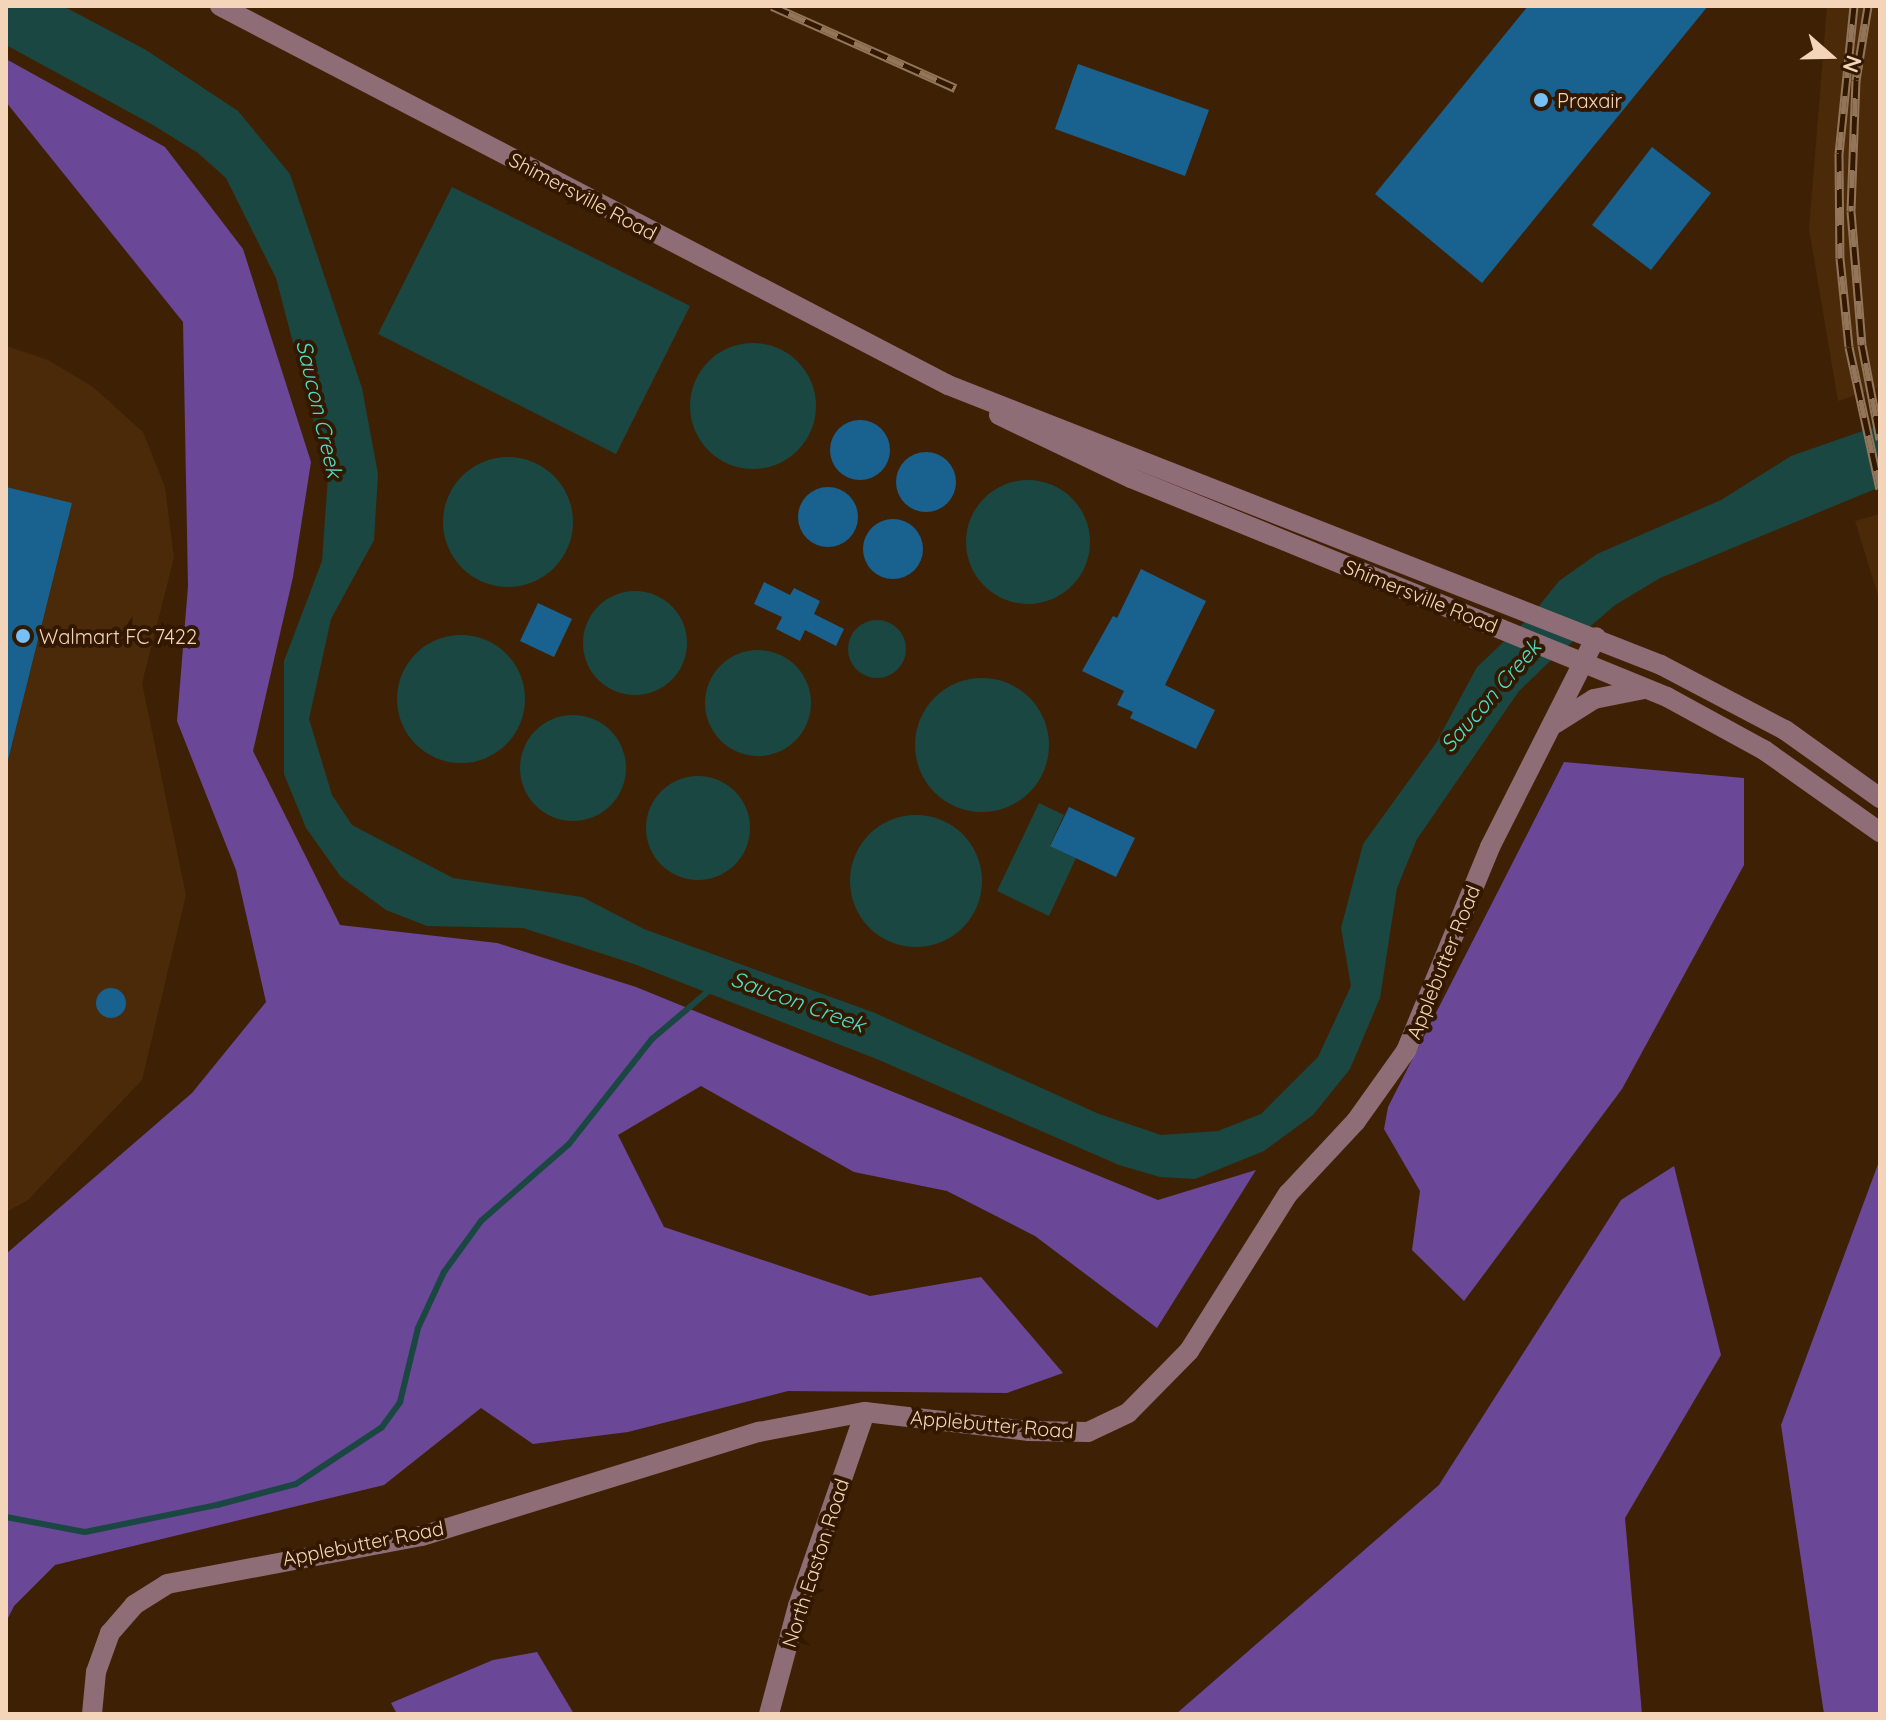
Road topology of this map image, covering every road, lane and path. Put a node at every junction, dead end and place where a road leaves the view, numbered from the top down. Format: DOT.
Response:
graph roads {
  1 [pos="220,6"];
  2 [pos="948,385"];
  3 [pos="1596,637"];
  4 [pos="1594,664"];
  5 [pos="1648,690"];
  6 [pos="1548,731"];
  7 [pos="1880,798"];
  8 [pos="1880,832"];
  9 [pos="865,1412"];
  10 [pos="92,1714"];
  11 [pos="769,1714"];
  1 -- 2 [label="street, Shimersville Road"];
  2 -- 3 [label="street, Shimersville Road"];
  2 -- 4 [label="street, Shimersville Road"];
  3 -- 4 [label="street, Applebutter Road"];
  3 -- 7 [label="street, Shimersville Road"];
  4 -- 5 [label="street, Shimersville Road"];
  4 -- 6 [label="street, Applebutter Road"];
  5 -- 6 [label="street"];
  5 -- 8 [label="street, Shimersville Road"];
  6 -- 9 [label="street, Applebutter Road"];
  9 -- 10 [label="street, Applebutter Road"];
  9 -- 11 [label="street, North Easton Road"];
}
